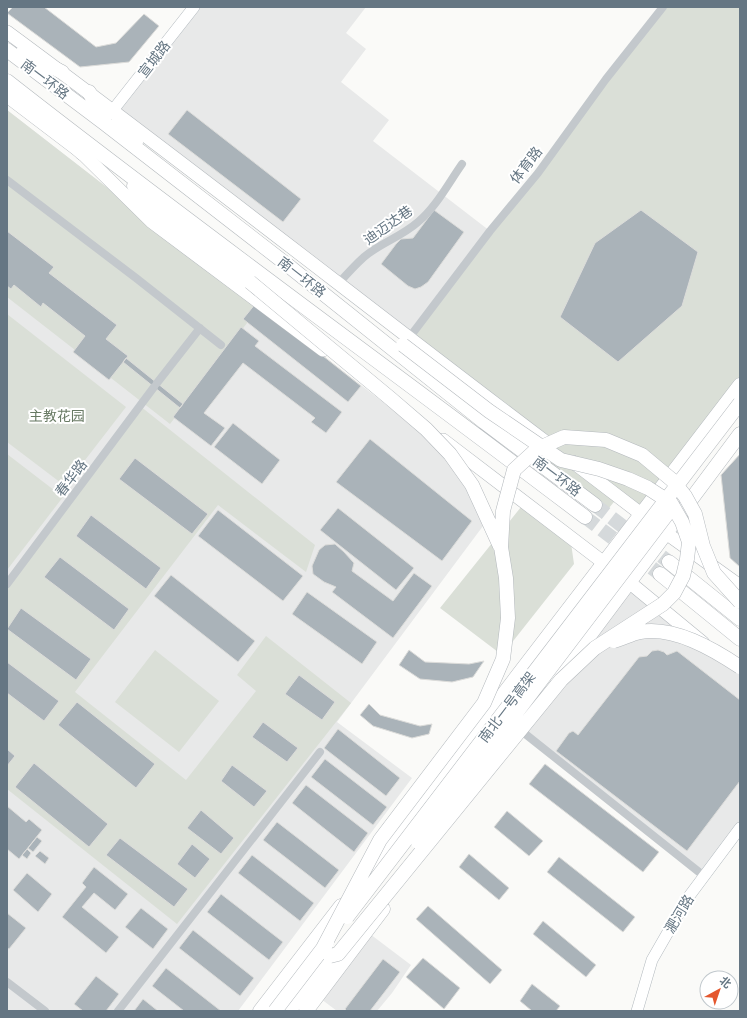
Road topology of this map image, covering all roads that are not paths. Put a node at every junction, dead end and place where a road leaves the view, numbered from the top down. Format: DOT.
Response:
graph roads {
  1 [pos="194,7"];
  2 [pos="663,7"];
  3 [pos="7,32"];
  4 [pos="7,46"];
  5 [pos="7,50"];
  6 [pos="62,72"];
  7 [pos="7,81"];
  8 [pos="89,92"];
  9 [pos="7,96"];
  10 [pos="29,98"];
  11 [pos="113,110"];
  12 [pos="107,125"];
  13 [pos="82,153"];
  14 [pos="144,154"];
  15 [pos="114,164"];
  16 [pos="462,164"];
  17 [pos="7,180"];
  18 [pos="290,267"];
  19 [pos="338,284"];
  20 [pos="200,328"];
  21 [pos="406,342"];
  22 [pos="221,345"];
  23 [pos="740,385"];
  24 [pos="740,403"];
  25 [pos="740,418"];
  26 [pos="740,434"];
  27 [pos="595,505"];
  28 [pos="642,514"];
  29 [pos="585,517"];
  30 [pos="666,532"];
  31 [pos="501,547"];
  32 [pos="669,562"];
  33 [pos="604,564"];
  34 [pos="660,574"];
  35 [pos="629,582"];
  36 [pos="7,584"];
  37 [pos="740,586"];
  38 [pos="740,602"];
  39 [pos="740,619"];
  40 [pos="740,639"];
  41 [pos="594,648"];
  42 [pos="740,667"];
  43 [pos="740,673"];
  44 [pos="519,729"];
  45 [pos="320,752"];
  46 [pos="740,828"];
  47 [pos="704,876"];
  48 [pos="326,953"];
  49 [pos="7,982"];
  50 [pos="45,1011"];
  51 [pos="118,1011"];
  52 [pos="260,1011"];
  53 [pos="275,1011"];
  54 [pos="289,1011"];
  55 [pos="306,1011"];
  56 [pos="637,1011"];
  1 -- 11 [label="street, 宣城路"];
  2 -- 21 [label="street, 体育路"];
  3 -- 6 [label="main road"];
  4 -- 6 [label="highway"];
  5 -- 12 [label="highway, 南一环路"];
  6 -- 8 [label="main road"];
  7 -- 10 [label="highway, 南一环路"];
  8 -- 11 [label="main road"];
  8 -- 12 [label="highway"];
  9 -- 13 [label="main road"];
  10 -- 13 [label="highway"];
  10 -- 15 [label="highway, 南一环路"];
  11 -- 14 [label="highway"];
  11 -- 19 [label="main road"];
  12 -- 14 [label="highway, 南一环路"];
  13 -- 33 [label="main road"];
  14 -- 18 [label="highway, 南一环路"];
  15 -- 29 [label="highway, 南一环路"];
  15 -- 31 [label="highway, bridge"];
  16 -- 19 [label="street, 迪迈达巷"];
  17 -- 20 [label="street"];
  18 -- 21 [label="highway"];
  18 -- 27 [label="highway, 南一环路"];
  19 -- 21 [label="main road"];
  20 -- 22 [label="street"];
  20 -- 36 [label="street, 春华路"];
  21 -- 28 [label="main road"];
  21 -- 41 [label="highway, bridge"];
  23 -- 28 [label="highway"];
  24 -- 48 [label="highway, 南北一号高架, bridge"];
  25 -- 48 [label="highway, 南北一号高架, bridge"];
  26 -- 30 [label="highway"];
  28 -- 30 [label="main road"];
  28 -- 33 [label="highway"];
  30 -- 35 [label="highway"];
  30 -- 37 [label="main road"];
  31 -- 38 [label="highway, bridge"];
  31 -- 48 [label="highway, bridge"];
  32 -- 39 [label="highway"];
  33 -- 35 [label="main road"];
  33 -- 52 [label="highway"];
  34 -- 40 [label="highway"];
  35 -- 43 [label="main road"];
  35 -- 44 [label="highway"];
  41 -- 42 [label="highway, bridge"];
  41 -- 48 [label="highway, bridge"];
  44 -- 47 [label="street"];
  44 -- 55 [label="highway"];
  45 -- 51 [label="street"];
  46 -- 47 [label="street, 淝河路"];
  47 -- 56 [label="street, 淝河路"];
  48 -- 53 [label="highway, 南北一号高架, bridge"];
  48 -- 54 [label="highway, 南北一号高架"];
  49 -- 50 [label="street"];
}
